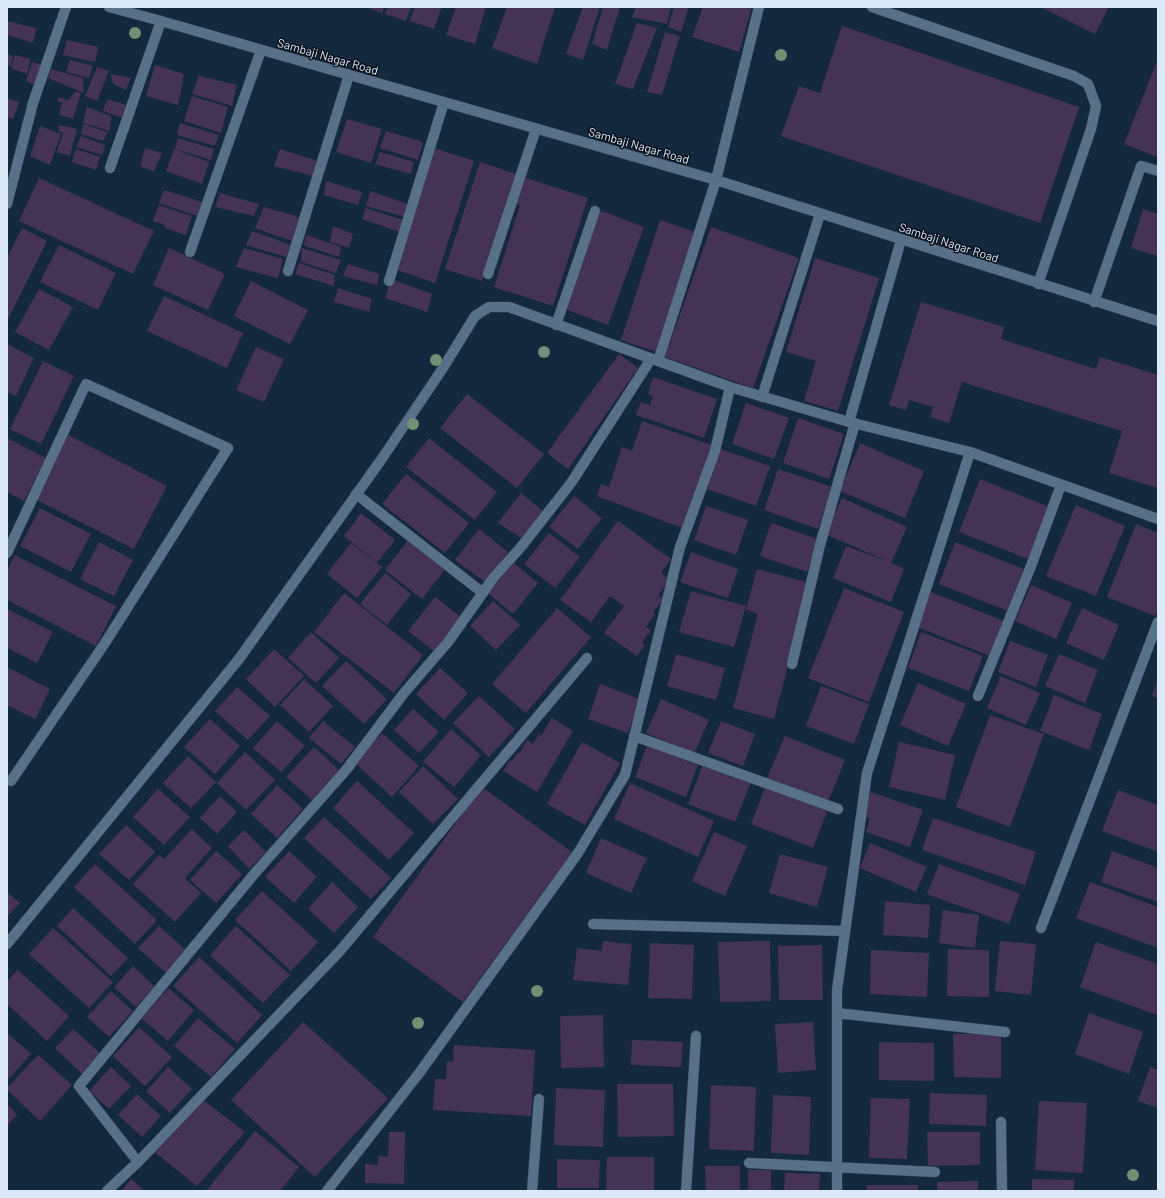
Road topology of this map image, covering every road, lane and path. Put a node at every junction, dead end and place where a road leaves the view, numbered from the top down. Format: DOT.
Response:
graph roads {
  1 [pos="66,7"];
  2 [pos="109,7"];
  3 [pos="758,7"];
  4 [pos="872,7"];
  5 [pos="161,21"];
  6 [pos="261,50"];
  7 [pos="349,75"];
  8 [pos="444,102"];
  9 [pos="536,129"];
  10 [pos="110,168"];
  11 [pos="1158,171"];
  12 [pos="716,180"];
  13 [pos="7,204"];
  14 [pos="595,211"];
  15 [pos="820,214"];
  16 [pos="901,240"];
  17 [pos="190,252"];
  18 [pos="288,271"];
  19 [pos="488,274"];
  20 [pos="389,281"];
  21 [pos="1038,284"];
  22 [pos="1094,302"];
  23 [pos="1158,322"];
  24 [pos="556,325"];
  25 [pos="655,360"];
  26 [pos="730,387"];
  27 [pos="762,397"];
  28 [pos="852,422"];
  29 [pos="970,452"];
  30 [pos="1061,485"];
  31 [pos="356,494"];
  32 [pos="1158,519"];
  33 [pos="7,553"];
  34 [pos="483,593"];
  35 [pos="1158,622"];
  36 [pos="587,658"];
  37 [pos="792,664"];
  38 [pos="978,696"];
  39 [pos="634,736"];
  40 [pos="7,780"];
  41 [pos="838,809"];
  42 [pos="592,924"];
  43 [pos="1041,928"];
  44 [pos="845,931"];
  45 [pos="7,944"];
  46 [pos="837,1013"];
  47 [pos="1005,1032"];
  48 [pos="696,1036"];
  49 [pos="539,1100"];
  50 [pos="1001,1122"];
  51 [pos="138,1162"];
  52 [pos="749,1162"];
  53 [pos="837,1167"];
  54 [pos="935,1172"];
  55 [pos="107,1191"];
  56 [pos="327,1191"];
  57 [pos="532,1191"];
  58 [pos="686,1191"];
  59 [pos="837,1191"];
  60 [pos="1002,1191"];
  1 -- 13 [label="street"];
  2 -- 5 [label="street, Sambaji Nagar Road"];
  3 -- 12 [label="street"];
  4 -- 21 [label="street"];
  5 -- 6 [label="street, Sambaji Nagar Road"];
  5 -- 10 [label="street"];
  6 -- 7 [label="street, Sambaji Nagar Road"];
  6 -- 17 [label="street"];
  7 -- 8 [label="street, Sambaji Nagar Road"];
  7 -- 18 [label="street"];
  8 -- 9 [label="street, Sambaji Nagar Road"];
  8 -- 20 [label="street"];
  9 -- 12 [label="street, Sambaji Nagar Road"];
  9 -- 19 [label="street"];
  11 -- 22 [label="street"];
  12 -- 15 [label="street, Sambaji Nagar Road"];
  12 -- 25 [label="street"];
  14 -- 24 [label="street"];
  15 -- 16 [label="street, Sambaji Nagar Road"];
  15 -- 27 [label="street"];
  16 -- 21 [label="street, Sambaji Nagar Road"];
  16 -- 28 [label="street"];
  21 -- 22 [label="street, Sambaji Nagar Road"];
  22 -- 23 [label="street, Sambaji Nagar Road"];
  24 -- 25 [label="street"];
  24 -- 31 [label="street"];
  25 -- 26 [label="street"];
  25 -- 34 [label="street"];
  26 -- 27 [label="street"];
  26 -- 39 [label="street"];
  27 -- 28 [label="street"];
  28 -- 29 [label="street"];
  28 -- 37 [label="street"];
  29 -- 30 [label="street"];
  29 -- 44 [label="street"];
  30 -- 32 [label="street"];
  30 -- 38 [label="street"];
  31 -- 34 [label="street"];
  31 -- 45 [label="street"];
  33 -- 40 [label="street"];
  34 -- 51 [label="street"];
  35 -- 43 [label="street"];
  36 -- 51 [label="street"];
  39 -- 41 [label="street"];
  39 -- 56 [label="street"];
  42 -- 44 [label="street"];
  44 -- 46 [label="street"];
  46 -- 47 [label="street"];
  46 -- 53 [label="street"];
  48 -- 58 [label="street"];
  49 -- 57 [label="street"];
  50 -- 60 [label="street"];
  51 -- 55 [label="street"];
  52 -- 53 [label="street"];
  53 -- 54 [label="street"];
  53 -- 59 [label="street"];
}
